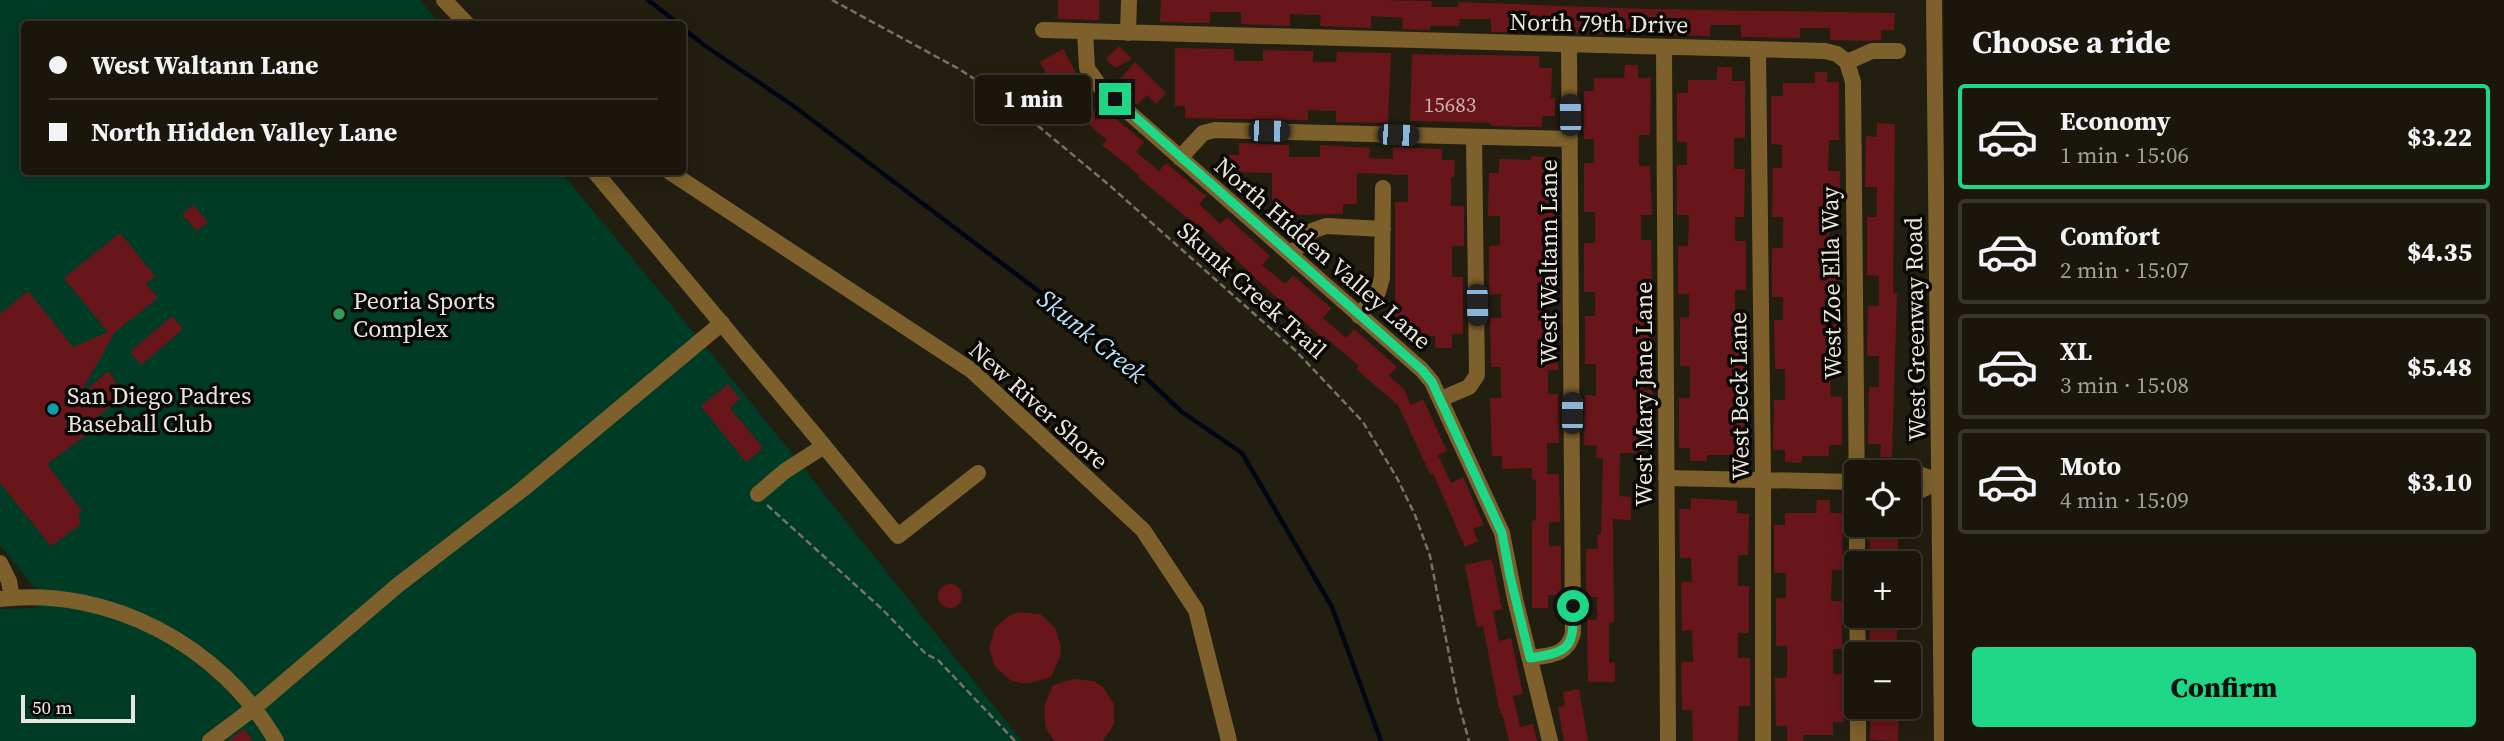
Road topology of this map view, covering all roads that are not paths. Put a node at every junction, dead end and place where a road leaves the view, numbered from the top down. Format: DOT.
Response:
graph roads {
  1 [pos="444,0"];
  2 [pos="1934,0"];
  3 [pos="1129,1"];
  4 [pos="464,21"];
  5 [pos="1043,30"];
  6 [pos="1085,32"];
  7 [pos="1128,33"];
  8 [pos="1569,45"];
  9 [pos="1664,47"];
  10 [pos="1758,50"];
  11 [pos="1898,51"];
  12 [pos="1847,62"];
  13 [pos="1474,137"];
  14 [pos="1570,139"];
  15 [pos="1180,158"];
  16 [pos="598,175"];
  17 [pos="675,175"];
  18 [pos="1383,188"];
  19 [pos="1383,229"];
  20 [pos="1291,256"];
  21 [pos="1359,316"];
  22 [pos="722,323"];
  23 [pos="1441,399"];
  24 [pos="824,446"];
  25 [pos="1857,460"];
  26 [pos="978,472"];
  27 [pos="1921,475"];
  28 [pos="1666,478"];
  29 [pos="1763,479"];
  30 [pos="1939,481"];
  31 [pos="1844,482"];
  32 [pos="1921,490"];
  33 [pos="758,494"];
  34 [pos="0,564"];
  35 [pos="6,599"];
  36 [pos="1530,658"];
  37 [pos="254,708"];
  38 [pos="1858,719"];
  39 [pos="210,741"];
  40 [pos="276,741"];
  41 [pos="1229,741"];
  42 [pos="1550,741"];
  43 [pos="1668,741"];
  44 [pos="1763,741"];
  45 [pos="1858,741"];
  46 [pos="1941,741"];
  1 -- 4 [label="street"];
  2 -- 30 [label="street, West Greenway Road"];
  3 -- 7 [label="street"];
  5 -- 6 [label="street, North 79th Drive"];
  6 -- 7 [label="street, North 79th Drive"];
  6 -- 15 [label="street, North Hidden Valley Lane"];
  7 -- 8 [label="street, North 79th Drive"];
  8 -- 9 [label="street, North 79th Drive"];
  8 -- 14 [label="street, West Waltann Lane"];
  9 -- 10 [label="street, North 79th Drive"];
  9 -- 28 [label="street, West Mary Jane Lane"];
  10 -- 12 [label="street, North 79th Drive"];
  10 -- 29 [label="street, West Beck Lane"];
  11 -- 12 [label="street"];
  12 -- 25 [label="street, West Zoe Ella Way"];
  13 -- 14 [label="street"];
  13 -- 15 [label="street"];
  13 -- 23 [label="street"];
  14 -- 36 [label="street, West Waltann Lane"];
  15 -- 20 [label="street, North Hidden Valley Lane"];
  16 -- 22 [label="street"];
  17 -- 41 [label="street, New River Shore"];
  18 -- 19 [label="street"];
  19 -- 20 [label="street"];
  19 -- 21 [label="street"];
  20 -- 21 [label="street, North Hidden Valley Lane"];
  21 -- 23 [label="street, North Hidden Valley Lane"];
  22 -- 24 [label="street"];
  22 -- 37 [label="street"];
  23 -- 36 [label="street, North Hidden Valley Lane"];
  24 -- 26 [label="street"];
  24 -- 33 [label="street"];
  27 -- 30 [label="street"];
  28 -- 29 [label="street"];
  28 -- 43 [label="street, West Mary Jane Lane"];
  29 -- 31 [label="street"];
  29 -- 44 [label="street, West Beck Lane"];
  30 -- 32 [label="street"];
  30 -- 46 [label="street, West Greenway Road"];
  34 -- 35 [label="street"];
  35 -- 37 [label="street"];
  36 -- 42 [label="street, North Hidden Valley Lane"];
  37 -- 39 [label="street"];
  37 -- 40 [label="street"];
  38 -- 45 [label="street"];
}
